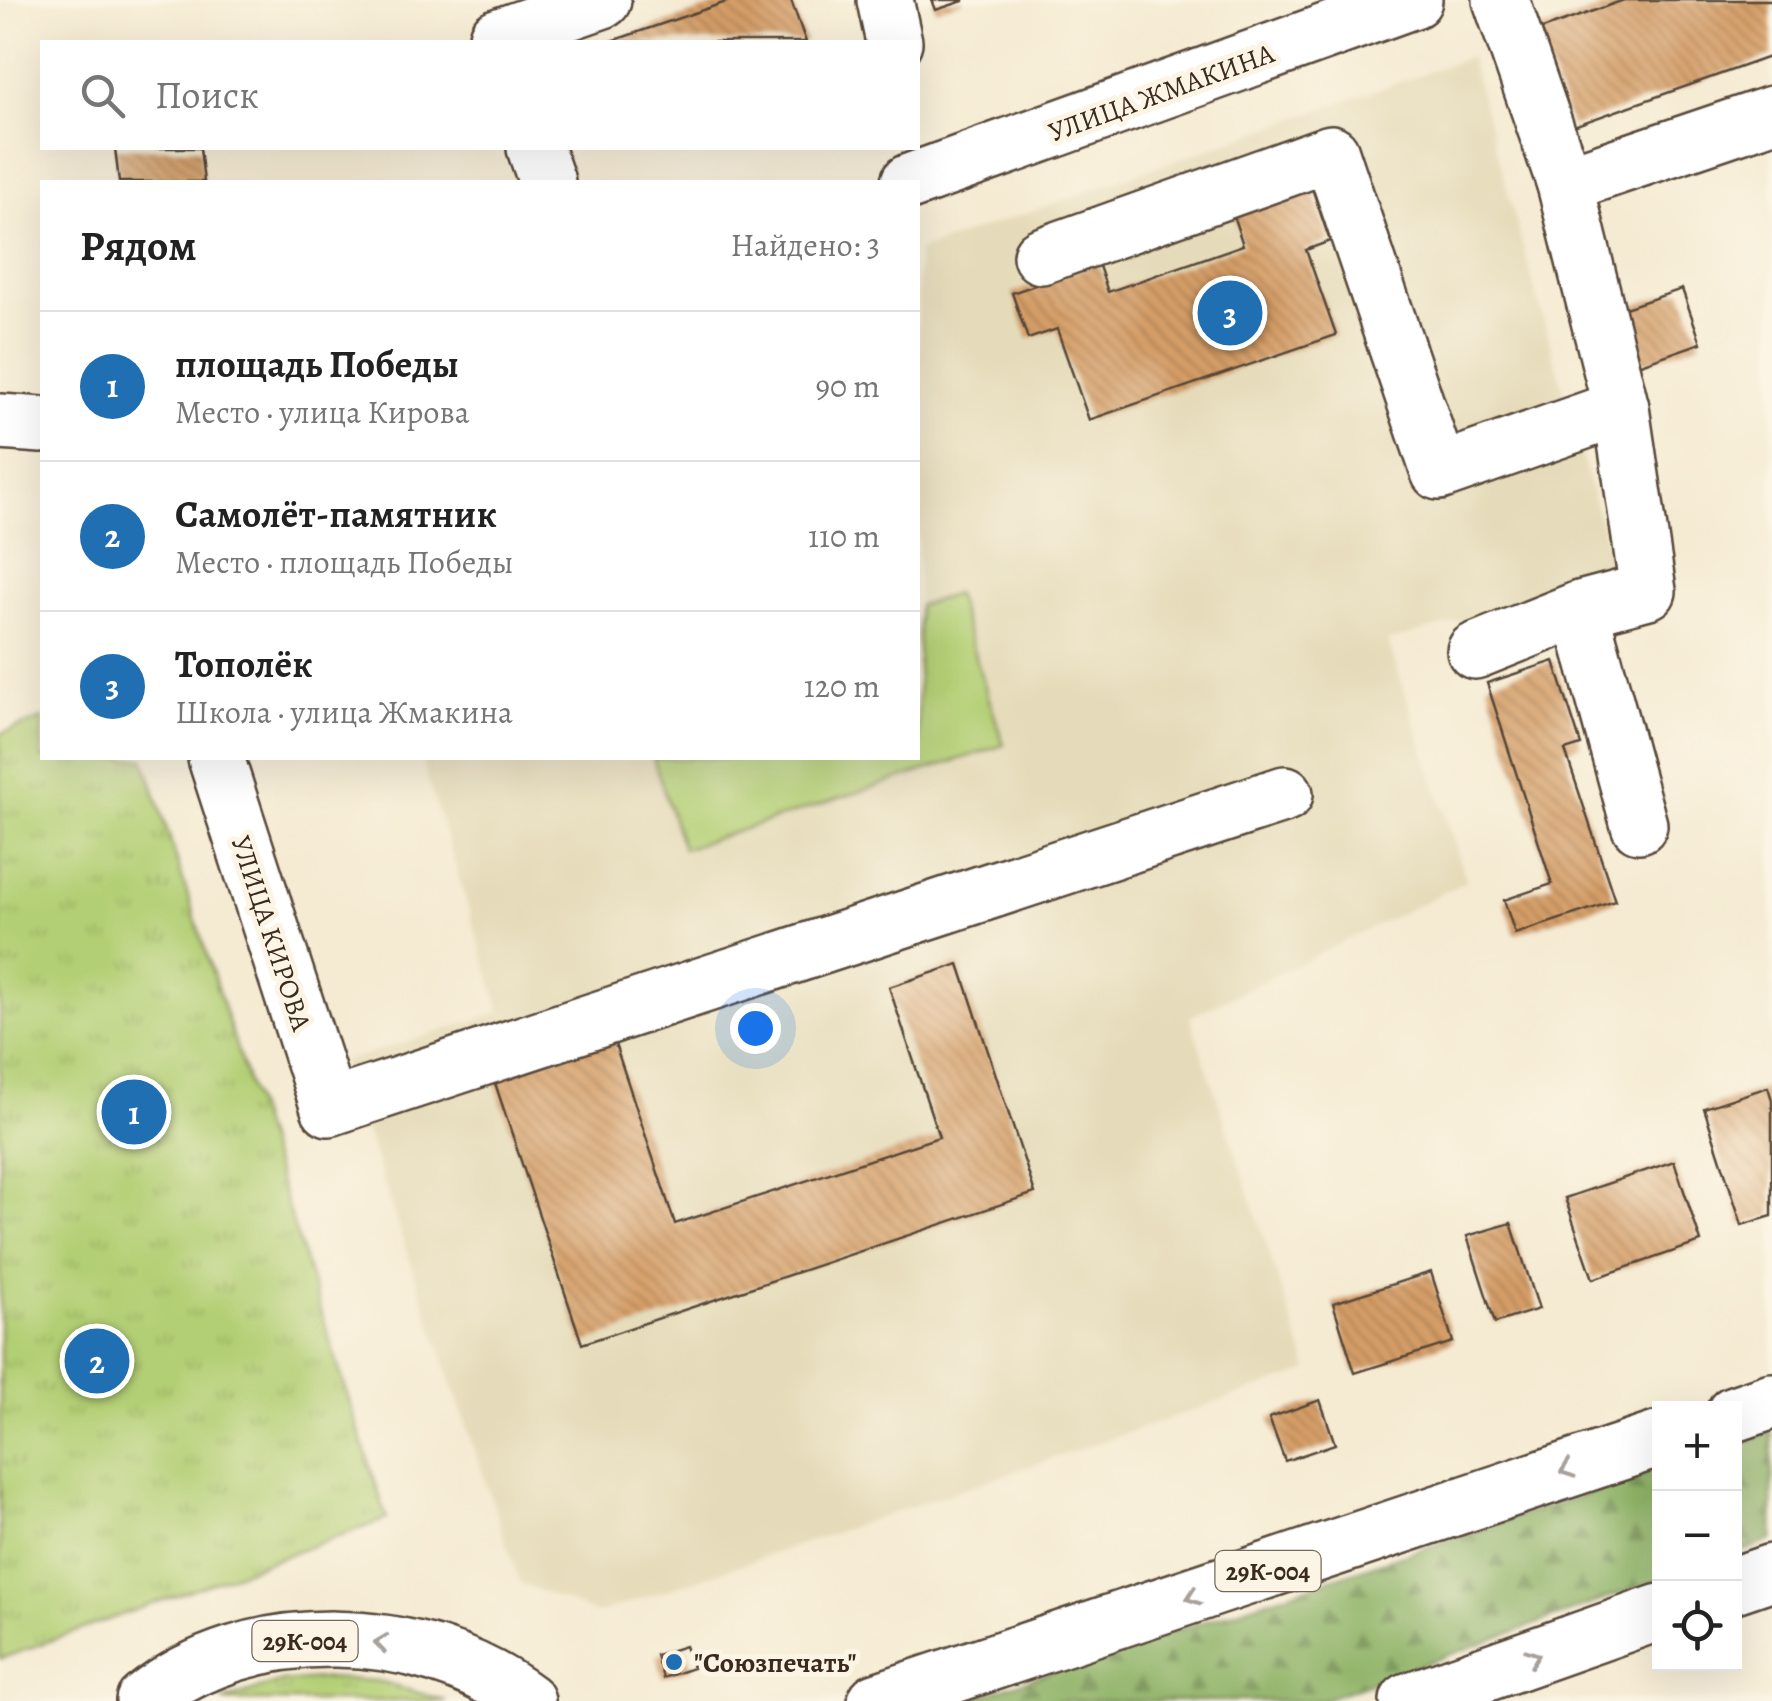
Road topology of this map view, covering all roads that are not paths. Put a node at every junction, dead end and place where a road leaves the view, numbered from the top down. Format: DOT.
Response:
graph roads {
  1 [pos="603,0"];
  2 [pos="885,0"];
  3 [pos="1414,0"];
  4 [pos="1501,0"];
  5 [pos="498,40"];
  6 [pos="894,40"];
  7 [pos="1772,114"];
  8 [pos="536,150"];
  9 [pos="917,168"];
  10 [pos="545,180"];
  11 [pos="1565,184"];
  12 [pos="1040,256"];
  13 [pos="1620,408"];
  14 [pos="1580,608"];
  15 [pos="1476,651"];
  16 [pos="217,760"];
  17 [pos="1285,794"];
  18 [pos="1639,825"];
  19 [pos="1772,1401"];
  20 [pos="1742,1411"];
  21 [pos="1652,1442"];
  22 [pos="1772,1572"];
  23 [pos="1742,1582"];
  24 [pos="1652,1615"];
  25 [pos="475,1669"];
  26 [pos="143,1699"];
  27 [pos="527,1701"];
  28 [pos="551,1701"];
  29 [pos="876,1701"];
  30 [pos="1408,1701"];
  1 -- 5 [label="main road"];
  2 -- 6 [label="main road"];
  3 -- 9 [label="main road, УЛИЦА ЖМАКИНА"];
  4 -- 11 [label="main road"];
  7 -- 11 [label="main road"];
  8 -- 10 [label="main road"];
  11 -- 13 [label="main road"];
  12 -- 13 [label="main road"];
  13 -- 14 [label="main road"];
  14 -- 15 [label="main road"];
  14 -- 18 [label="main road"];
  16 -- 17 [label="main road, УЛИЦА КИРОВА"];
  19 -- 20 [label="main road"];
  21 -- 29 [label="main road, 29К-004, one-way"];
  22 -- 23 [label="main road"];
  30 -- 24 [label="main road, one-way"];
  25 -- 26 [label="main road, 29К-004, one-way"];
  25 -- 27 [label="main road, 29К-004"];
  25 -- 28 [label="main road, 29К-004"];
}
